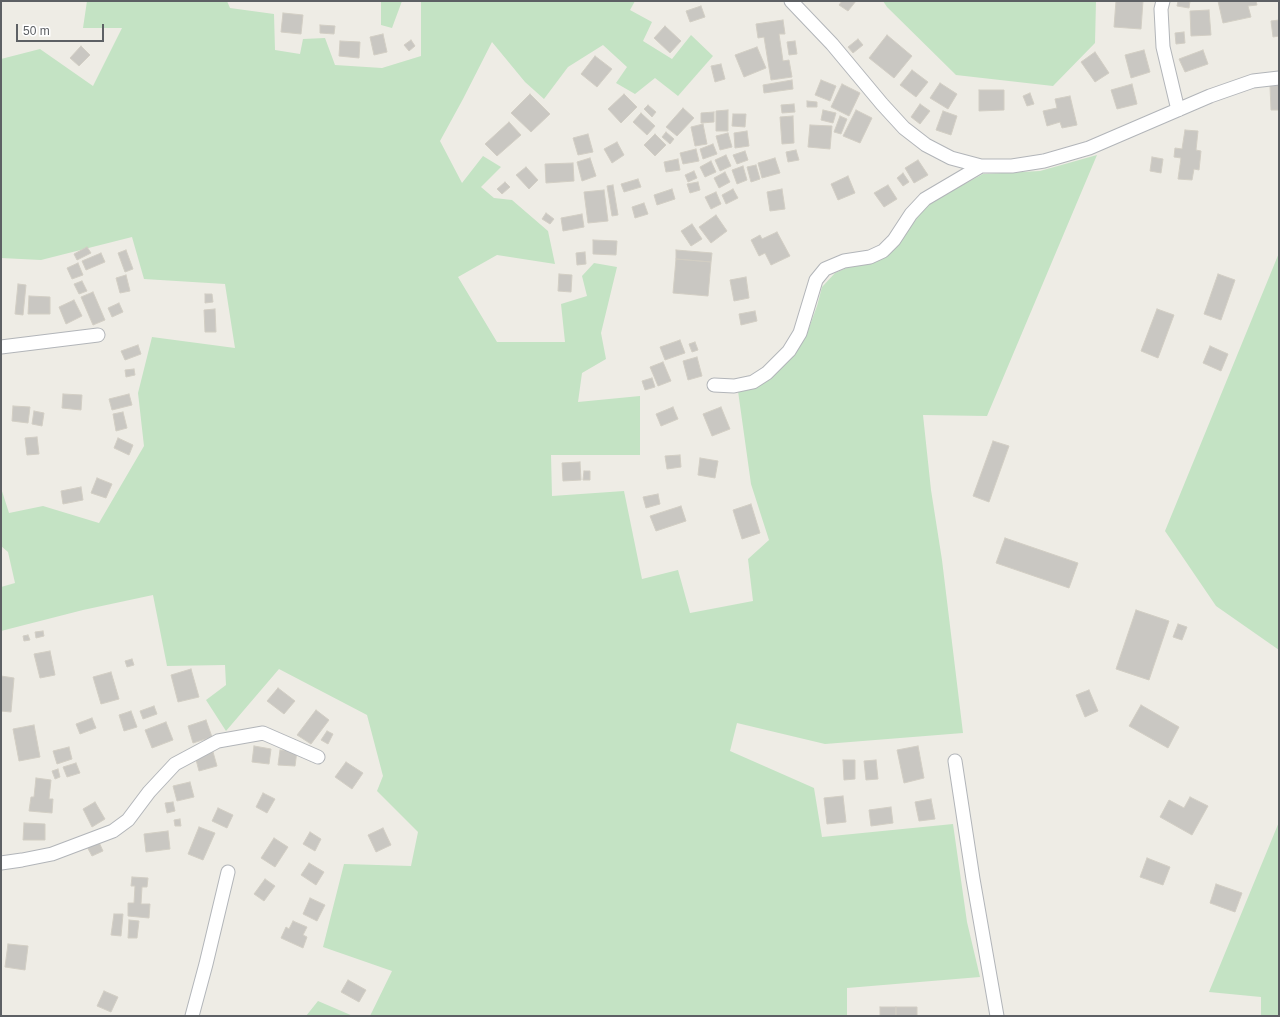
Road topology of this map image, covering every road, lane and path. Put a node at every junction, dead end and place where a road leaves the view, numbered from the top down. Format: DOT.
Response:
graph roads {
  1 [pos="791,1"];
  2 [pos="1163,1"];
  3 [pos="1279,78"];
  4 [pos="1178,110"];
  5 [pos="981,166"];
  6 [pos="98,335"];
  7 [pos="1,347"];
  8 [pos="714,386"];
  9 [pos="318,758"];
  10 [pos="955,761"];
  11 [pos="1,863"];
  12 [pos="228,872"];
  13 [pos="192,1016"];
  14 [pos="997,1016"];
  1 -- 5 [label="street"];
  2 -- 4 [label="street"];
  3 -- 4 [label="street"];
  4 -- 5 [label="street"];
  5 -- 8 [label="street"];
  6 -- 7 [label="street"];
  9 -- 11 [label="street"];
  10 -- 14 [label="street"];
  12 -- 13 [label="street"];
}
